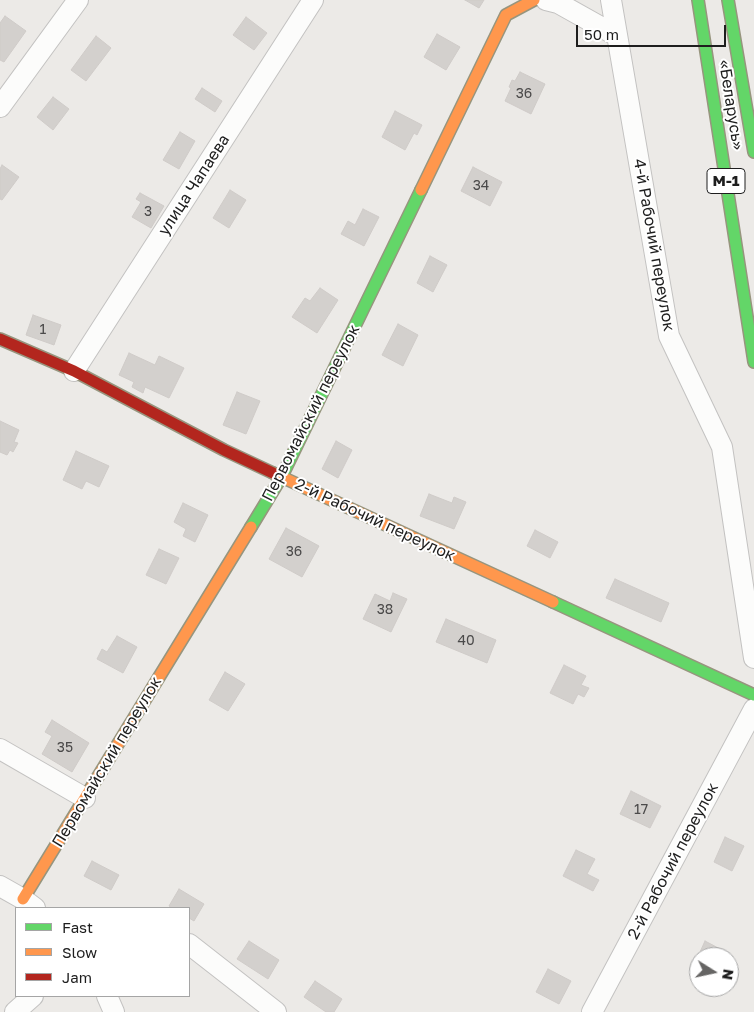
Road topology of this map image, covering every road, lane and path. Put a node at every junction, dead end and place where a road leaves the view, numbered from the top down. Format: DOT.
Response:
graph roads {
  1 [pos="78,0"];
  2 [pos="313,0"];
  3 [pos="534,0"];
  4 [pos="546,0"];
  5 [pos="611,0"];
  6 [pos="698,0"];
  7 [pos="728,0"];
  8 [pos="617,36"];
  9 [pos="0,106"];
  10 [pos="754,152"];
  11 [pos="0,339"];
  12 [pos="754,362"];
  13 [pos="74,371"];
  14 [pos="282,476"];
  15 [pos="754,658"];
  16 [pos="754,695"];
  17 [pos="754,709"];
  18 [pos="0,749"];
  19 [pos="85,798"];
  20 [pos="0,886"];
  21 [pos="29,904"];
  22 [pos="190,945"];
  23 [pos="32,997"];
  24 [pos="106,997"];
  25 [pos="15,1012"];
  26 [pos="114,1012"];
  27 [pos="276,1012"];
  28 [pos="592,1012"];
  1 -- 9 [label="street"];
  2 -- 13 [label="street, улица Чапаева"];
  3 -- 14 [label="main road, Первомайский переулок"];
  4 -- 8 [label="street"];
  5 -- 8 [label="street, 4-й Рабочий переулок"];
  6 -- 12 [label="main road, «Беларусь» / М-1"];
  7 -- 10 [label="main road, «Беларусь» / М-1"];
  8 -- 15 [label="street, 4-й Рабочий переулок"];
  11 -- 13 [label="main road, 2-й Рабочий переулок"];
  13 -- 14 [label="main road, 2-й Рабочий переулок"];
  14 -- 16 [label="main road, 2-й Рабочий переулок"];
  14 -- 19 [label="main road, Первомайский переулок"];
  17 -- 28 [label="street, 2-й Рабочий переулок"];
  18 -- 19 [label="street"];
  19 -- 21 [label="main road, Первомайский переулок"];
  20 -- 21 [label="street"];
  22 -- 27 [label="street"];
  23 -- 25 [label="street"];
  24 -- 26 [label="street"];
}
